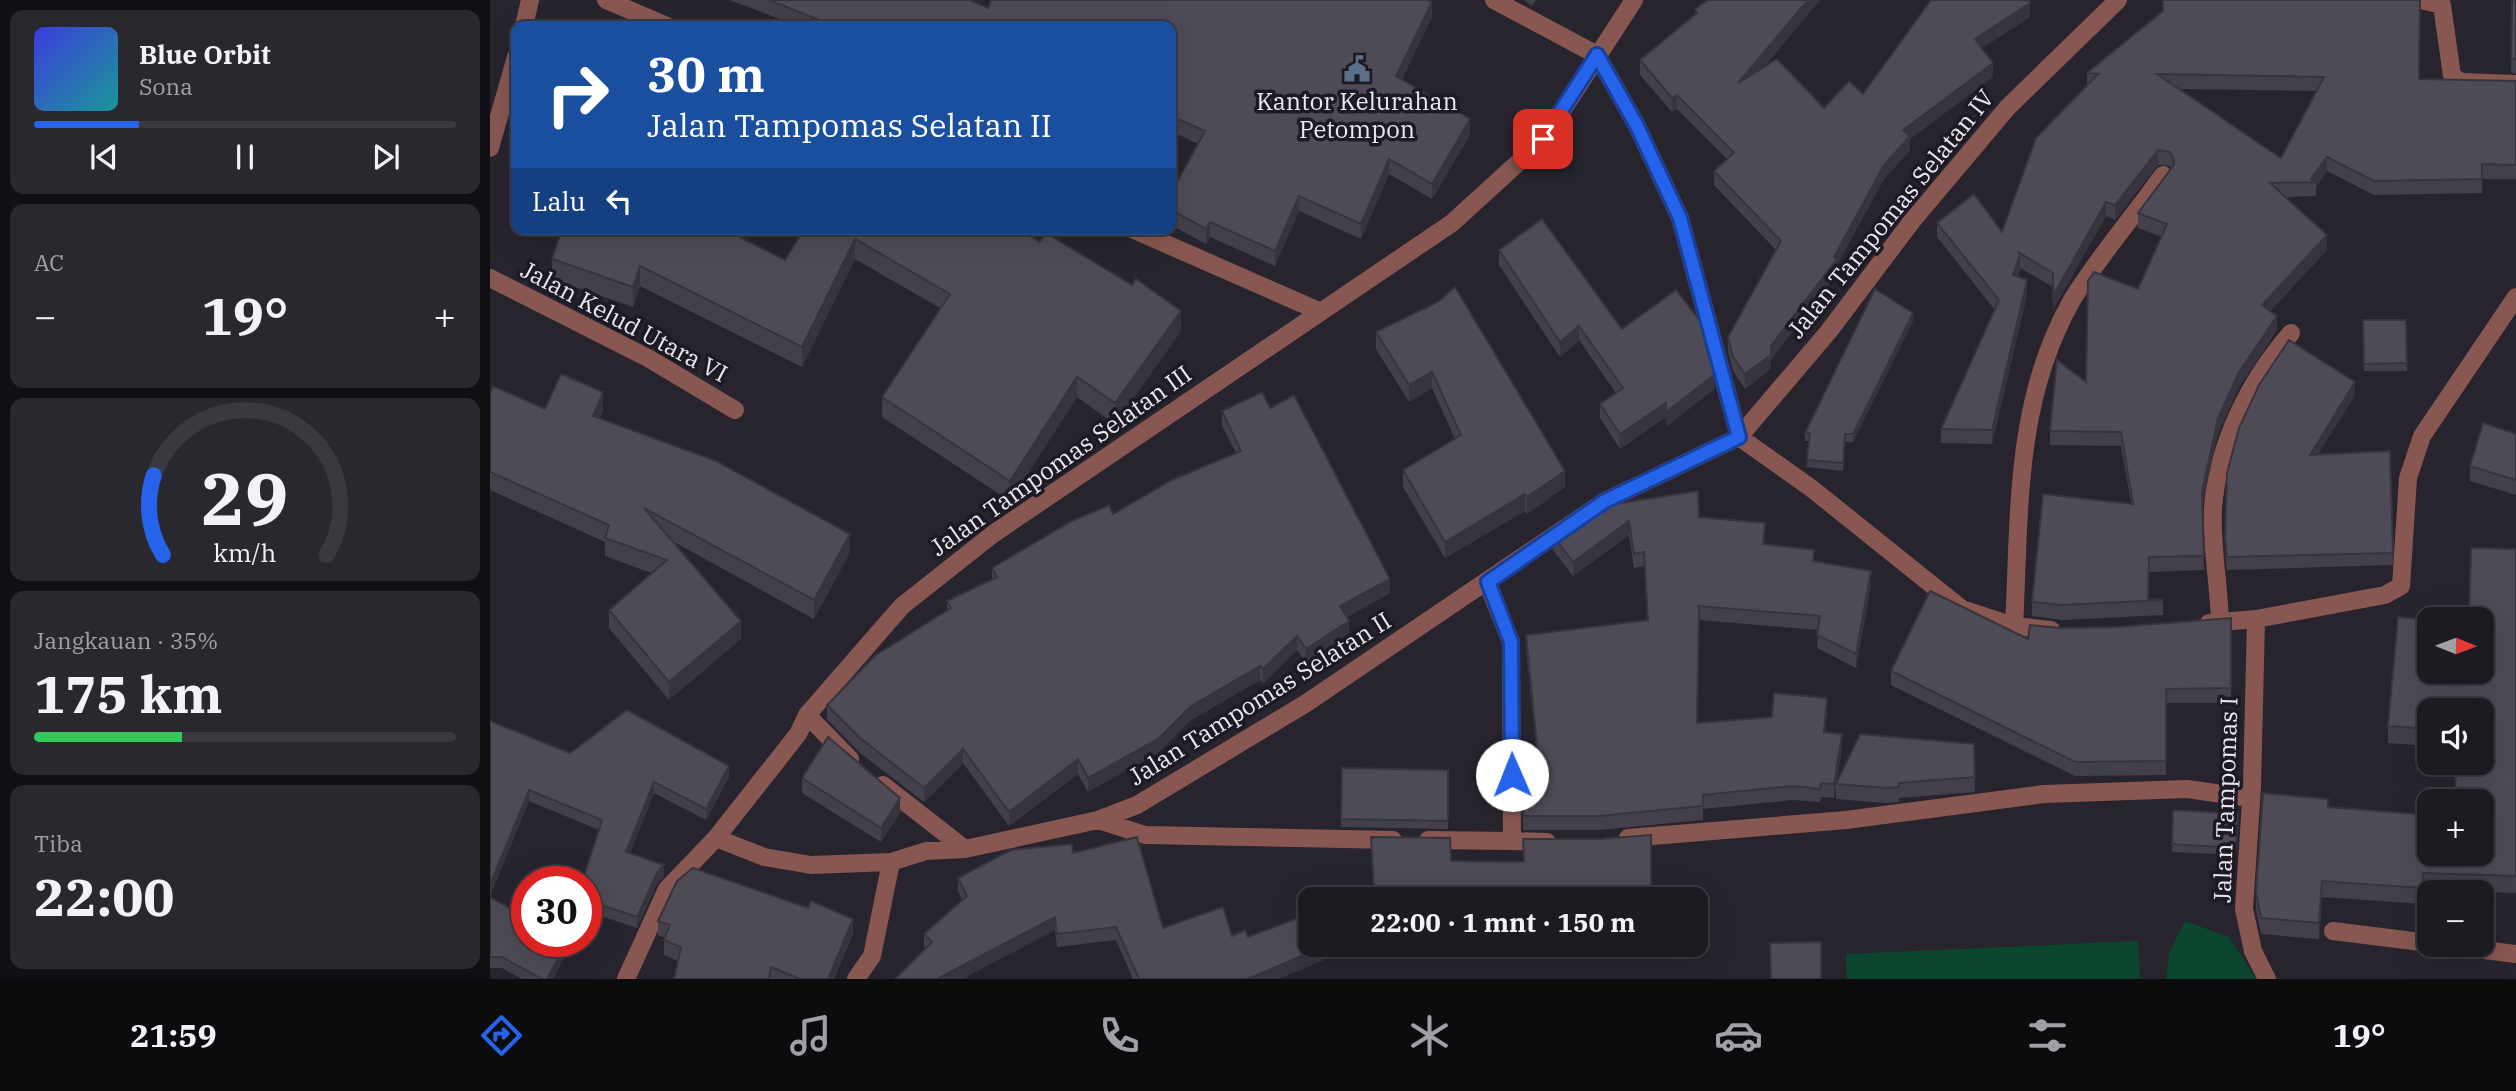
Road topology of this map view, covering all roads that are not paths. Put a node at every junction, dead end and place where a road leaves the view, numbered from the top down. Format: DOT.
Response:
graph roads {
  1 [pos="530,0"];
  2 [pos="607,0"];
  3 [pos="1494,0"];
  4 [pos="1634,0"];
  5 [pos="2118,0"];
  6 [pos="2421,0"];
  7 [pos="524,21"];
  8 [pos="655,21"];
  9 [pos="1597,55"];
  10 [pos="511,74"];
  11 [pos="2516,84"];
  12 [pos="490,148"];
  13 [pos="2163,175"];
  14 [pos="1146,235"];
  15 [pos="490,278"];
  16 [pos="2516,297"];
  17 [pos="1321,312"];
  18 [pos="2511,314"];
  19 [pos="2291,333"];
  20 [pos="735,410"];
  21 [pos="1739,437"];
  22 [pos="1488,582"];
  23 [pos="2256,619"];
  24 [pos="2220,622"];
  25 [pos="2194,624"];
  26 [pos="2014,626"];
  27 [pos="2072,631"];
  28 [pos="807,715"];
  29 [pos="2251,798"];
  30 [pos="1098,820"];
  31 [pos="716,838"];
  32 [pos="1612,840"];
  33 [pos="1512,841"];
  34 [pos="1561,842"];
  35 [pos="965,849"];
  36 [pos="891,862"];
  37 [pos="2333,931"];
  38 [pos="2417,942"];
  39 [pos="2494,951"];
  40 [pos="2516,954"];
  41 [pos="626,979"];
  42 [pos="856,979"];
  43 [pos="2267,979"];
  1 -- 7 [label="street"];
  2 -- 8 [label="street"];
  3 -- 9 [label="street"];
  4 -- 9 [label="street, Jalan Tampomas Selatan III"];
  5 -- 21 [label="street, Jalan Tampomas Selatan IV"];
  6 -- 11 [label="street"];
  9 -- 17 [label="street, Jalan Tampomas Selatan III"];
  9 -- 21 [label="street"];
  10 -- 12 [label="street"];
  13 -- 26 [label="street"];
  14 -- 17 [label="street"];
  15 -- 20 [label="street, Jalan Kelud Utara VI"];
  16 -- 18 [label="street"];
  17 -- 28 [label="street, Jalan Tampomas Selatan III"];
  18 -- 23 [label="street"];
  19 -- 24 [label="street"];
  21 -- 22 [label="street, Jalan Tampomas Selatan II"];
  21 -- 26 [label="street"];
  22 -- 30 [label="street, Jalan Tampomas Selatan II"];
  22 -- 33 [label="street"];
  23 -- 24 [label="street"];
  23 -- 29 [label="street, Jalan Tampomas I"];
  24 -- 25 [label="street"];
  26 -- 27 [label="street"];
  28 -- 31 [label="street, Jalan Tampomas Selatan III"];
  28 -- 35 [label="street"];
  29 -- 32 [label="street"];
  29 -- 43 [label="street, Jalan Tampomas I"];
  30 -- 33 [label="street"];
  30 -- 35 [label="street, Jalan Tampomas Selatan II"];
  31 -- 36 [label="street, Jalan Tampomas Selatan II"];
  31 -- 41 [label="street, Jalan Tampomas Selatan III"];
  33 -- 34 [label="street"];
  35 -- 36 [label="street, Jalan Tampomas Selatan II"];
  36 -- 42 [label="street"];
  37 -- 38 [label="street"];
  39 -- 40 [label="street"];
}
